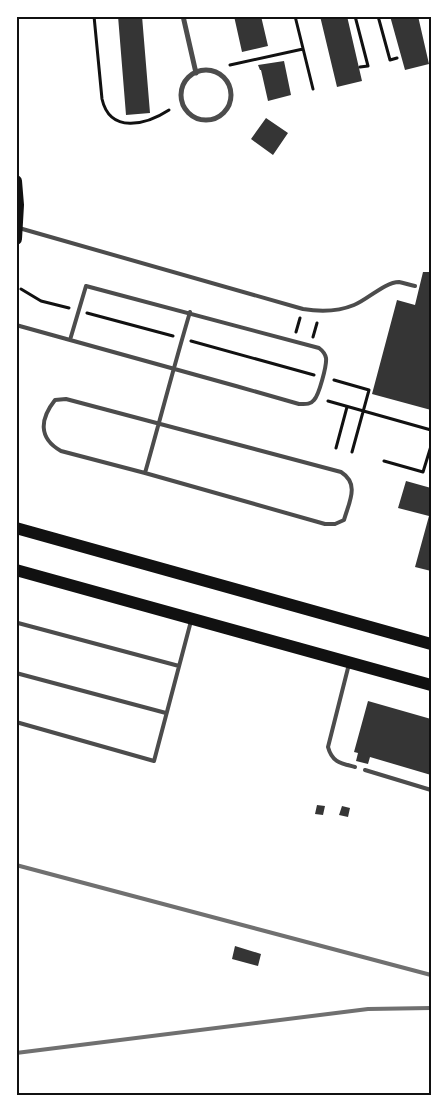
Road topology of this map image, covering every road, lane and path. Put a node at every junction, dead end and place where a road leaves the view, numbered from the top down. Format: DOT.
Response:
graph roads {
  1 [pos="94,16"];
  2 [pos="182,16"];
  3 [pos="295,16"];
  4 [pos="355,16"];
  5 [pos="378,16"];
  6 [pos="303,49"];
  7 [pos="398,58"];
  8 [pos="230,65"];
  9 [pos="360,67"];
  10 [pos="196,73"];
  11 [pos="313,89"];
  12 [pos="169,110"];
  13 [pos="16,181"];
  14 [pos="17,233"];
  15 [pos="415,286"];
  16 [pos="21,288"];
  17 [pos="69,308"];
  18 [pos="87,312"];
  19 [pos="190,312"];
  20 [pos="300,318"];
  21 [pos="317,323"];
  22 [pos="16,325"];
  23 [pos="296,332"];
  24 [pos="173,336"];
  25 [pos="314,337"];
  26 [pos="70,340"];
  27 [pos="191,341"];
  28 [pos="174,369"];
  29 [pos="314,375"];
  30 [pos="334,380"];
  31 [pos="328,402"];
  32 [pos="348,407"];
  33 [pos="363,411"];
  34 [pos="159,424"];
  35 [pos="431,430"];
  36 [pos="431,446"];
  37 [pos="336,448"];
  38 [pos="352,452"];
  39 [pos="384,461"];
  40 [pos="145,473"];
  41 [pos="16,528"];
  42 [pos="16,570"];
  43 [pos="191,619"];
  44 [pos="17,625"];
  45 [pos="431,644"];
  46 [pos="350,662"];
  47 [pos="179,666"];
  48 [pos="16,673"];
  49 [pos="431,685"];
  50 [pos="166,713"];
  51 [pos="16,722"];
  52 [pos="355,767"];
  53 [pos="365,770"];
  54 [pos="431,790"];
  1 -- 12 [label="path"];
  2 -- 10 [label="street"];
  3 -- 6 [label="path"];
  4 -- 9 [label="path"];
  5 -- 7 [label="path"];
  6 -- 8 [label="path"];
  6 -- 11 [label="path"];
  10 -- 10 [label="street"];
  13 -- 14 [label="main road"];
  14 -- 15 [label="lane"];
  16 -- 17 [label="path"];
  18 -- 24 [label="path"];
  19 -- 26 [label="lane"];
  19 -- 28 [label="lane"];
  19 -- 28 [label="lane"];
  20 -- 23 [label="path"];
  21 -- 25 [label="path"];
  22 -- 26 [label="lane"];
  26 -- 28 [label="lane"];
  27 -- 29 [label="path"];
  28 -- 34 [label="lane"];
  30 -- 33 [label="path"];
  31 -- 32 [label="path"];
  32 -- 33 [label="path"];
  32 -- 37 [label="path"];
  33 -- 35 [label="path"];
  33 -- 38 [label="path"];
  34 -- 40 [label="lane"];
  34 -- 40 [label="lane"];
  34 -- 40 [label="lane"];
  36 -- 39 [label="path"];
  41 -- 45 [label="main road"];
  42 -- 43 [label="main road"];
  43 -- 46 [label="main road"];
  43 -- 47 [label="lane"];
  44 -- 47 [label="lane"];
  46 -- 49 [label="main road"];
  46 -- 52 [label="lane"];
  47 -- 50 [label="lane"];
  48 -- 50 [label="lane"];
  50 -- 51 [label="lane"];
  53 -- 54 [label="lane"];
}
